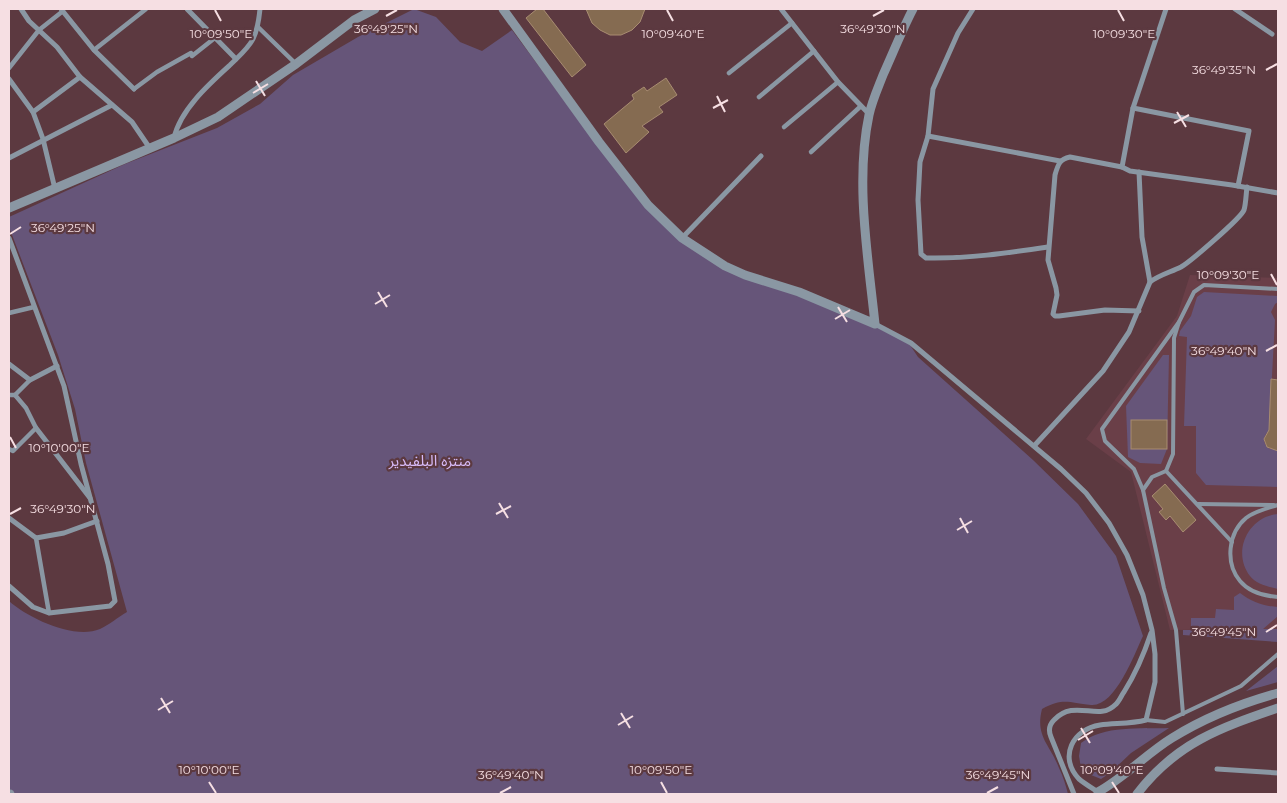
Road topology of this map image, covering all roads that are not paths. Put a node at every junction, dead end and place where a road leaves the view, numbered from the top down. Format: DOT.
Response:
graph roads {
  1 [pos="21,9"];
  2 [pos="146,9"];
  3 [pos="187,9"];
  4 [pos="260,9"];
  5 [pos="375,9"];
  6 [pos="502,9"];
  7 [pos="781,9"];
  8 [pos="913,9"];
  9 [pos="973,9"];
  10 [pos="1166,9"];
  11 [pos="1235,9"];
  12 [pos="62,10"];
  13 [pos="792,23"];
  14 [pos="258,27"];
  15 [pos="39,30"];
  16 [pos="1272,34"];
  17 [pos="216,37"];
  18 [pos="94,50"];
  19 [pos="814,51"];
  20 [pos="236,59"];
  21 [pos="296,64"];
  22 [pos="9,68"];
  23 [pos="729,73"];
  24 [pos="80,77"];
  25 [pos="9,79"];
  26 [pos="838,82"];
  27 [pos="134,89"];
  28 [pos="758,97"];
  29 [pos="112,105"];
  30 [pos="862,106"];
  31 [pos="1133,108"];
  32 [pos="33,112"];
  33 [pos="869,114"];
  34 [pos="784,127"];
  35 [pos="928,136"];
  36 [pos="174,138"];
  37 [pos="43,139"];
  38 [pos="149,147"];
  39 [pos="811,152"];
  40 [pos="761,156"];
  41 [pos="9,158"];
  42 [pos="1060,161"];
  43 [pos="1122,167"];
  44 [pos="1139,172"];
  45 [pos="1238,186"];
  46 [pos="1247,187"];
  47 [pos="55,189"];
  48 [pos="1278,193"];
  49 [pos="9,208"];
  50 [pos="9,238"];
  51 [pos="682,238"];
  52 [pos="1048,247"];
  53 [pos="1150,282"];
  54 [pos="1278,289"];
  55 [pos="34,307"];
  56 [pos="1139,311"];
  57 [pos="9,313"];
  58 [pos="1179,322"];
  59 [pos="876,324"];
  60 [pos="9,364"];
  61 [pos="57,366"];
  62 [pos="30,380"];
  63 [pos="9,395"];
  64 [pos="15,395"];
  65 [pos="36,428"];
  66 [pos="1034,446"];
  67 [pos="9,449"];
  68 [pos="1166,470"];
  69 [pos="1143,490"];
  70 [pos="91,501"];
  71 [pos="1197,504"];
  72 [pos="1278,505"];
  73 [pos="9,518"];
  74 [pos="97,521"];
  75 [pos="36,538"];
  76 [pos="1232,542"];
  77 [pos="9,586"];
  78 [pos="1278,597"];
  79 [pos="49,613"];
  80 [pos="1152,630"];
  81 [pos="1278,654"];
  82 [pos="1278,693"];
  83 [pos="1278,708"];
  84 [pos="1183,714"];
  85 [pos="1146,720"];
  86 [pos="1218,769"];
  87 [pos="1278,773"];
  88 [pos="1102,793"];
  89 [pos="1074,794"];
  90 [pos="1088,794"];
  91 [pos="1137,794"];
  1 -- 15 [label="street"];
  2 -- 18 [label="street"];
  3 -- 17 [label="street"];
  4 -- 14 [label="street"];
  5 -- 21 [label="street"];
  6 -- 51 [label="street"];
  7 -- 13 [label="street"];
  8 -- 33 [label="street"];
  9 -- 35 [label="street"];
  10 -- 31 [label="street"];
  11 -- 16 [label="street"];
  12 -- 15 [label="street"];
  12 -- 18 [label="street"];
  13 -- 19 [label="street"];
  13 -- 23 [label="street"];
  14 -- 20 [label="street"];
  14 -- 21 [label="street"];
  15 -- 22 [label="street"];
  15 -- 24 [label="street"];
  17 -- 20 [label="street"];
  17 -- 27 [label="street"];
  18 -- 27 [label="street"];
  19 -- 26 [label="street"];
  19 -- 28 [label="street"];
  20 -- 36 [label="street"];
  21 -- 36 [label="street"];
  24 -- 29 [label="street"];
  24 -- 32 [label="street"];
  25 -- 32 [label="street"];
  26 -- 30 [label="street"];
  26 -- 34 [label="street"];
  29 -- 37 [label="street"];
  29 -- 38 [label="street"];
  30 -- 33 [label="street"];
  30 -- 39 [label="street"];
  31 -- 43 [label="street"];
  31 -- 45 [label="street"];
  32 -- 37 [label="street"];
  33 -- 59 [label="street"];
  35 -- 42 [label="street"];
  35 -- 52 [label="street"];
  36 -- 38 [label="street"];
  37 -- 41 [label="street"];
  37 -- 47 [label="street"];
  38 -- 47 [label="street"];
  40 -- 51 [label="street"];
  42 -- 43 [label="street"];
  42 -- 52 [label="street"];
  43 -- 44 [label="street"];
  44 -- 45 [label="street"];
  44 -- 53 [label="street"];
  45 -- 46 [label="street"];
  46 -- 48 [label="street"];
  46 -- 53 [label="street"];
  47 -- 49 [label="street"];
  50 -- 55 [label="street"];
  51 -- 59 [label="street"];
  52 -- 56 [label="street"];
  53 -- 56 [label="street"];
  54 -- 58 [label="lane"];
  55 -- 57 [label="street"];
  55 -- 61 [label="street"];
  56 -- 66 [label="street"];
  58 -- 68 [label="lane"];
  58 -- 69 [label="lane"];
  59 -- 66 [label="street"];
  60 -- 62 [label="street"];
  61 -- 62 [label="street"];
  61 -- 70 [label="street"];
  62 -- 64 [label="street"];
  63 -- 64 [label="street"];
  64 -- 65 [label="street"];
  65 -- 67 [label="street"];
  65 -- 70 [label="street"];
  66 -- 80 [label="street"];
  68 -- 69 [label="lane"];
  68 -- 71 [label="lane"];
  69 -- 84 [label="lane"];
  70 -- 74 [label="street"];
  71 -- 72 [label="lane"];
  71 -- 76 [label="lane"];
  72 -- 76 [label="lane"];
  73 -- 75 [label="street"];
  74 -- 75 [label="street"];
  74 -- 79 [label="street"];
  75 -- 79 [label="street"];
  76 -- 78 [label="lane"];
  77 -- 79 [label="street"];
  80 -- 85 [label="street"];
  80 -- 89 [label="street"];
  81 -- 84 [label="lane"];
  82 -- 88 [label="street"];
  83 -- 91 [label="street"];
  84 -- 85 [label="lane"];
  85 -- 88 [label="street"];
  86 -- 87 [label="street"];
  88 -- 90 [label="street"];
}
